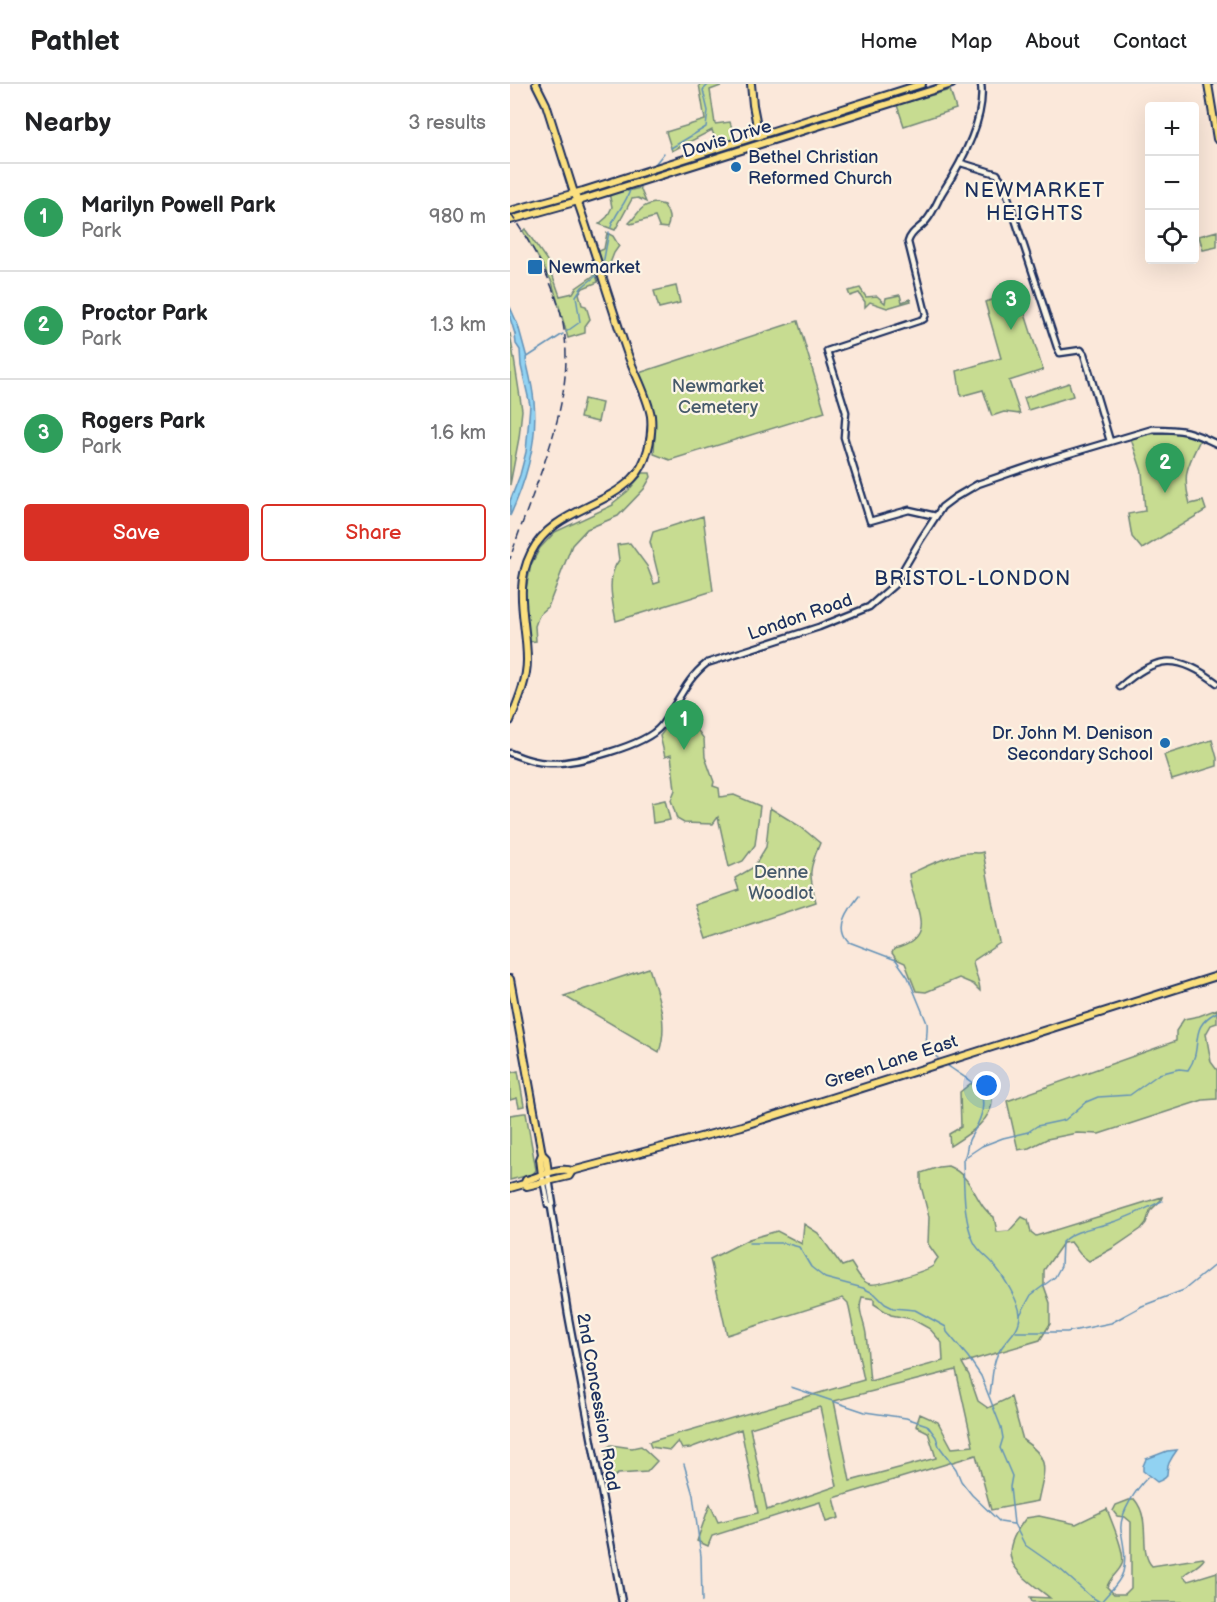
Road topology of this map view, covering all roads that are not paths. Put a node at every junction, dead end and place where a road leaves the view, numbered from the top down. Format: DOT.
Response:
graph roads {
  1 [pos="536,84"];
  2 [pos="751,84"];
  3 [pos="922,84"];
  4 [pos="952,84"];
  5 [pos="981,84"];
  6 [pos="1208,84"];
  7 [pos="759,136"];
  8 [pos="1217,139"];
  9 [pos="762,144"];
  10 [pos="961,163"];
  11 [pos="576,197"];
  12 [pos="510,211"];
  13 [pos="510,220"];
  14 [pos="1110,441"];
  15 [pos="1217,444"];
  16 [pos="936,516"];
  17 [pos="1217,683"];
  18 [pos="1120,687"];
  19 [pos="510,721"];
  20 [pos="510,753"];
  21 [pos="1217,976"];
  22 [pos="510,979"];
  23 [pos="546,1178"];
  24 [pos="510,1188"];
  25 [pos="622,1602"];
  1 -- 11 [label="main road"];
  2 -- 7 [label="main road"];
  3 -- 7 [label="main road, Davis Drive"];
  4 -- 9 [label="main road, Davis Drive"];
  5 -- 10 [label="street"];
  6 -- 8 [label="main road"];
  7 -- 9 [label="street"];
  7 -- 11 [label="main road, Davis Drive"];
  9 -- 11 [label="main road, Davis Drive"];
  10 -- 14 [label="street"];
  10 -- 16 [label="street"];
  11 -- 12 [label="main road, Davis Drive"];
  11 -- 13 [label="main road, Davis Drive"];
  11 -- 19 [label="main road"];
  14 -- 15 [label="street, London Road"];
  14 -- 16 [label="street, London Road"];
  16 -- 20 [label="street, London Road"];
  17 -- 18 [label="street"];
  21 -- 23 [label="main road, Green Lane East"];
  22 -- 23 [label="main road"];
  23 -- 24 [label="main road, Green Lane East"];
  23 -- 25 [label="street, 2nd Concession Road"];
}
